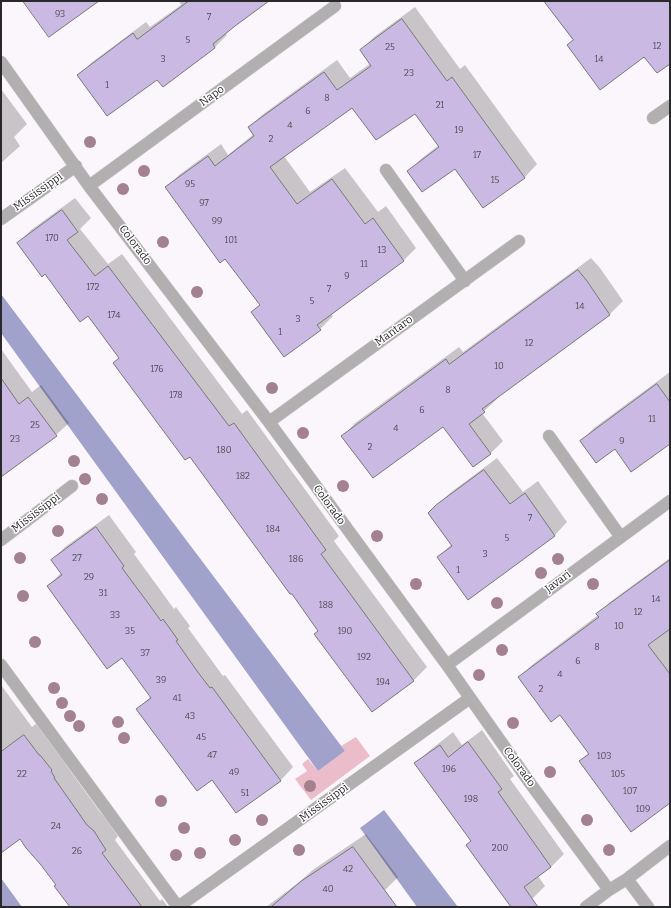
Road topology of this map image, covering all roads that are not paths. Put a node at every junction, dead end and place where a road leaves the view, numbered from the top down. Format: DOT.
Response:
graph roads {
  1 [pos="335,6"];
  2 [pos="1,62"];
  3 [pos="670,106"];
  4 [pos="653,118"];
  5 [pos="76,166"];
  6 [pos="386,170"];
  7 [pos="89,186"];
  8 [pos="1,219"];
  9 [pos="519,241"];
  10 [pos="465,281"];
  11 [pos="269,422"];
  12 [pos="549,436"];
  13 [pos="72,486"];
  14 [pos="670,501"];
  15 [pos="620,536"];
  16 [pos="1,540"];
  17 [pos="1,665"];
  18 [pos="447,665"];
  19 [pos="470,698"];
  20 [pos="670,846"];
  21 [pos="627,879"];
  22 [pos="609,890"];
  23 [pos="178,907"];
  24 [pos="586,907"];
  25 [pos="648,907"];
  1 -- 7 [label="street, Napo"];
  2 -- 5 [label="street, Colorado"];
  3 -- 4 [label="street"];
  5 -- 7 [label="street, Colorado"];
  5 -- 8 [label="street, Mississippi"];
  6 -- 10 [label="street"];
  7 -- 11 [label="street, Colorado"];
  9 -- 10 [label="street, Mantaro"];
  10 -- 11 [label="street, Mantaro"];
  11 -- 18 [label="street, Colorado"];
  12 -- 15 [label="street"];
  13 -- 16 [label="street, Mississippi"];
  14 -- 15 [label="street, Javari"];
  15 -- 18 [label="street, Javari"];
  17 -- 23 [label="street, Mississippi"];
  18 -- 19 [label="street, Colorado"];
  19 -- 22 [label="street, Colorado"];
  19 -- 23 [label="street, Mississippi"];
  20 -- 21 [label="street"];
  21 -- 22 [label="street"];
  21 -- 25 [label="street"];
  22 -- 24 [label="street"];
}
